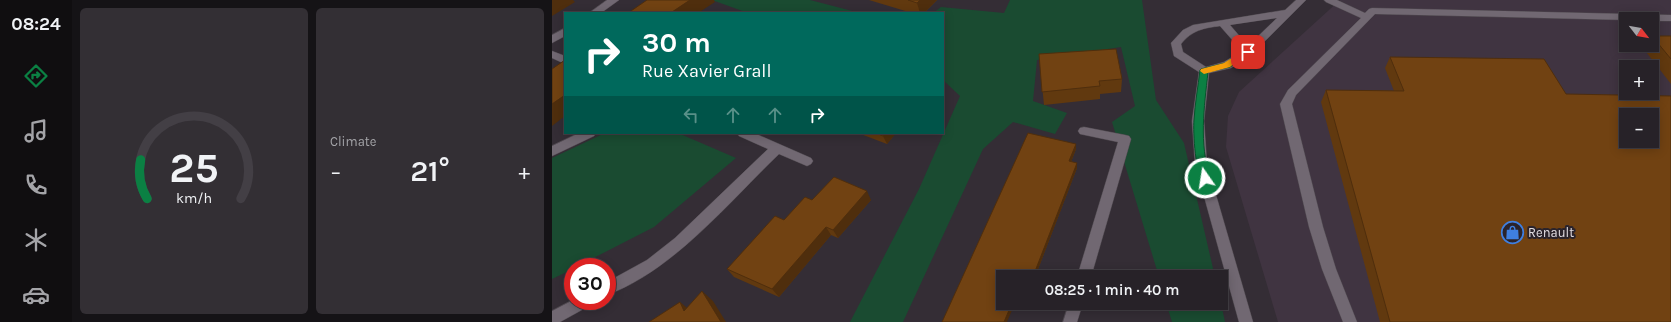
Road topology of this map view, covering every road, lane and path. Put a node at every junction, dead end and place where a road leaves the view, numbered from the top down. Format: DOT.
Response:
graph roads {
  1 [pos="614,0"];
  2 [pos="1301,0"];
  3 [pos="1329,0"];
  4 [pos="596,12"];
  5 [pos="1288,13"];
  6 [pos="1367,16"];
  7 [pos="1671,18"];
  8 [pos="1223,23"];
  9 [pos="564,33"];
  10 [pos="552,40"];
  11 [pos="1248,52"];
  12 [pos="552,54"];
  13 [pos="564,60"];
  14 [pos="1204,70"];
  15 [pos="1084,131"];
  16 [pos="588,134"];
  17 [pos="745,134"];
  18 [pos="777,148"];
  19 [pos="552,152"];
  20 [pos="808,161"];
  21 [pos="1086,270"];
  22 [pos="616,284"];
  23 [pos="567,310"];
  24 [pos="1074,310"];
  25 [pos="552,318"];
  26 [pos="1070,322"];
  27 [pos="1246,322"];
  28 [pos="1350,322"];
  1 -- 4 [label="street"];
  2 -- 5 [label="street"];
  3 -- 6 [label="street"];
  5 -- 8 [label="street"];
  5 -- 11 [label="street"];
  6 -- 7 [label="street"];
  6 -- 28 [label="street"];
  8 -- 11 [label="street"];
  8 -- 14 [label="street"];
  9 -- 10 [label="street"];
  11 -- 14 [label="street"];
  12 -- 13 [label="street"];
  14 -- 27 [label="street"];
  15 -- 21 [label="street"];
  16 -- 19 [label="street"];
  17 -- 18 [label="street"];
  18 -- 20 [label="street"];
  18 -- 22 [label="street"];
  23 -- 25 [label="street"];
  24 -- 26 [label="street"];
}
